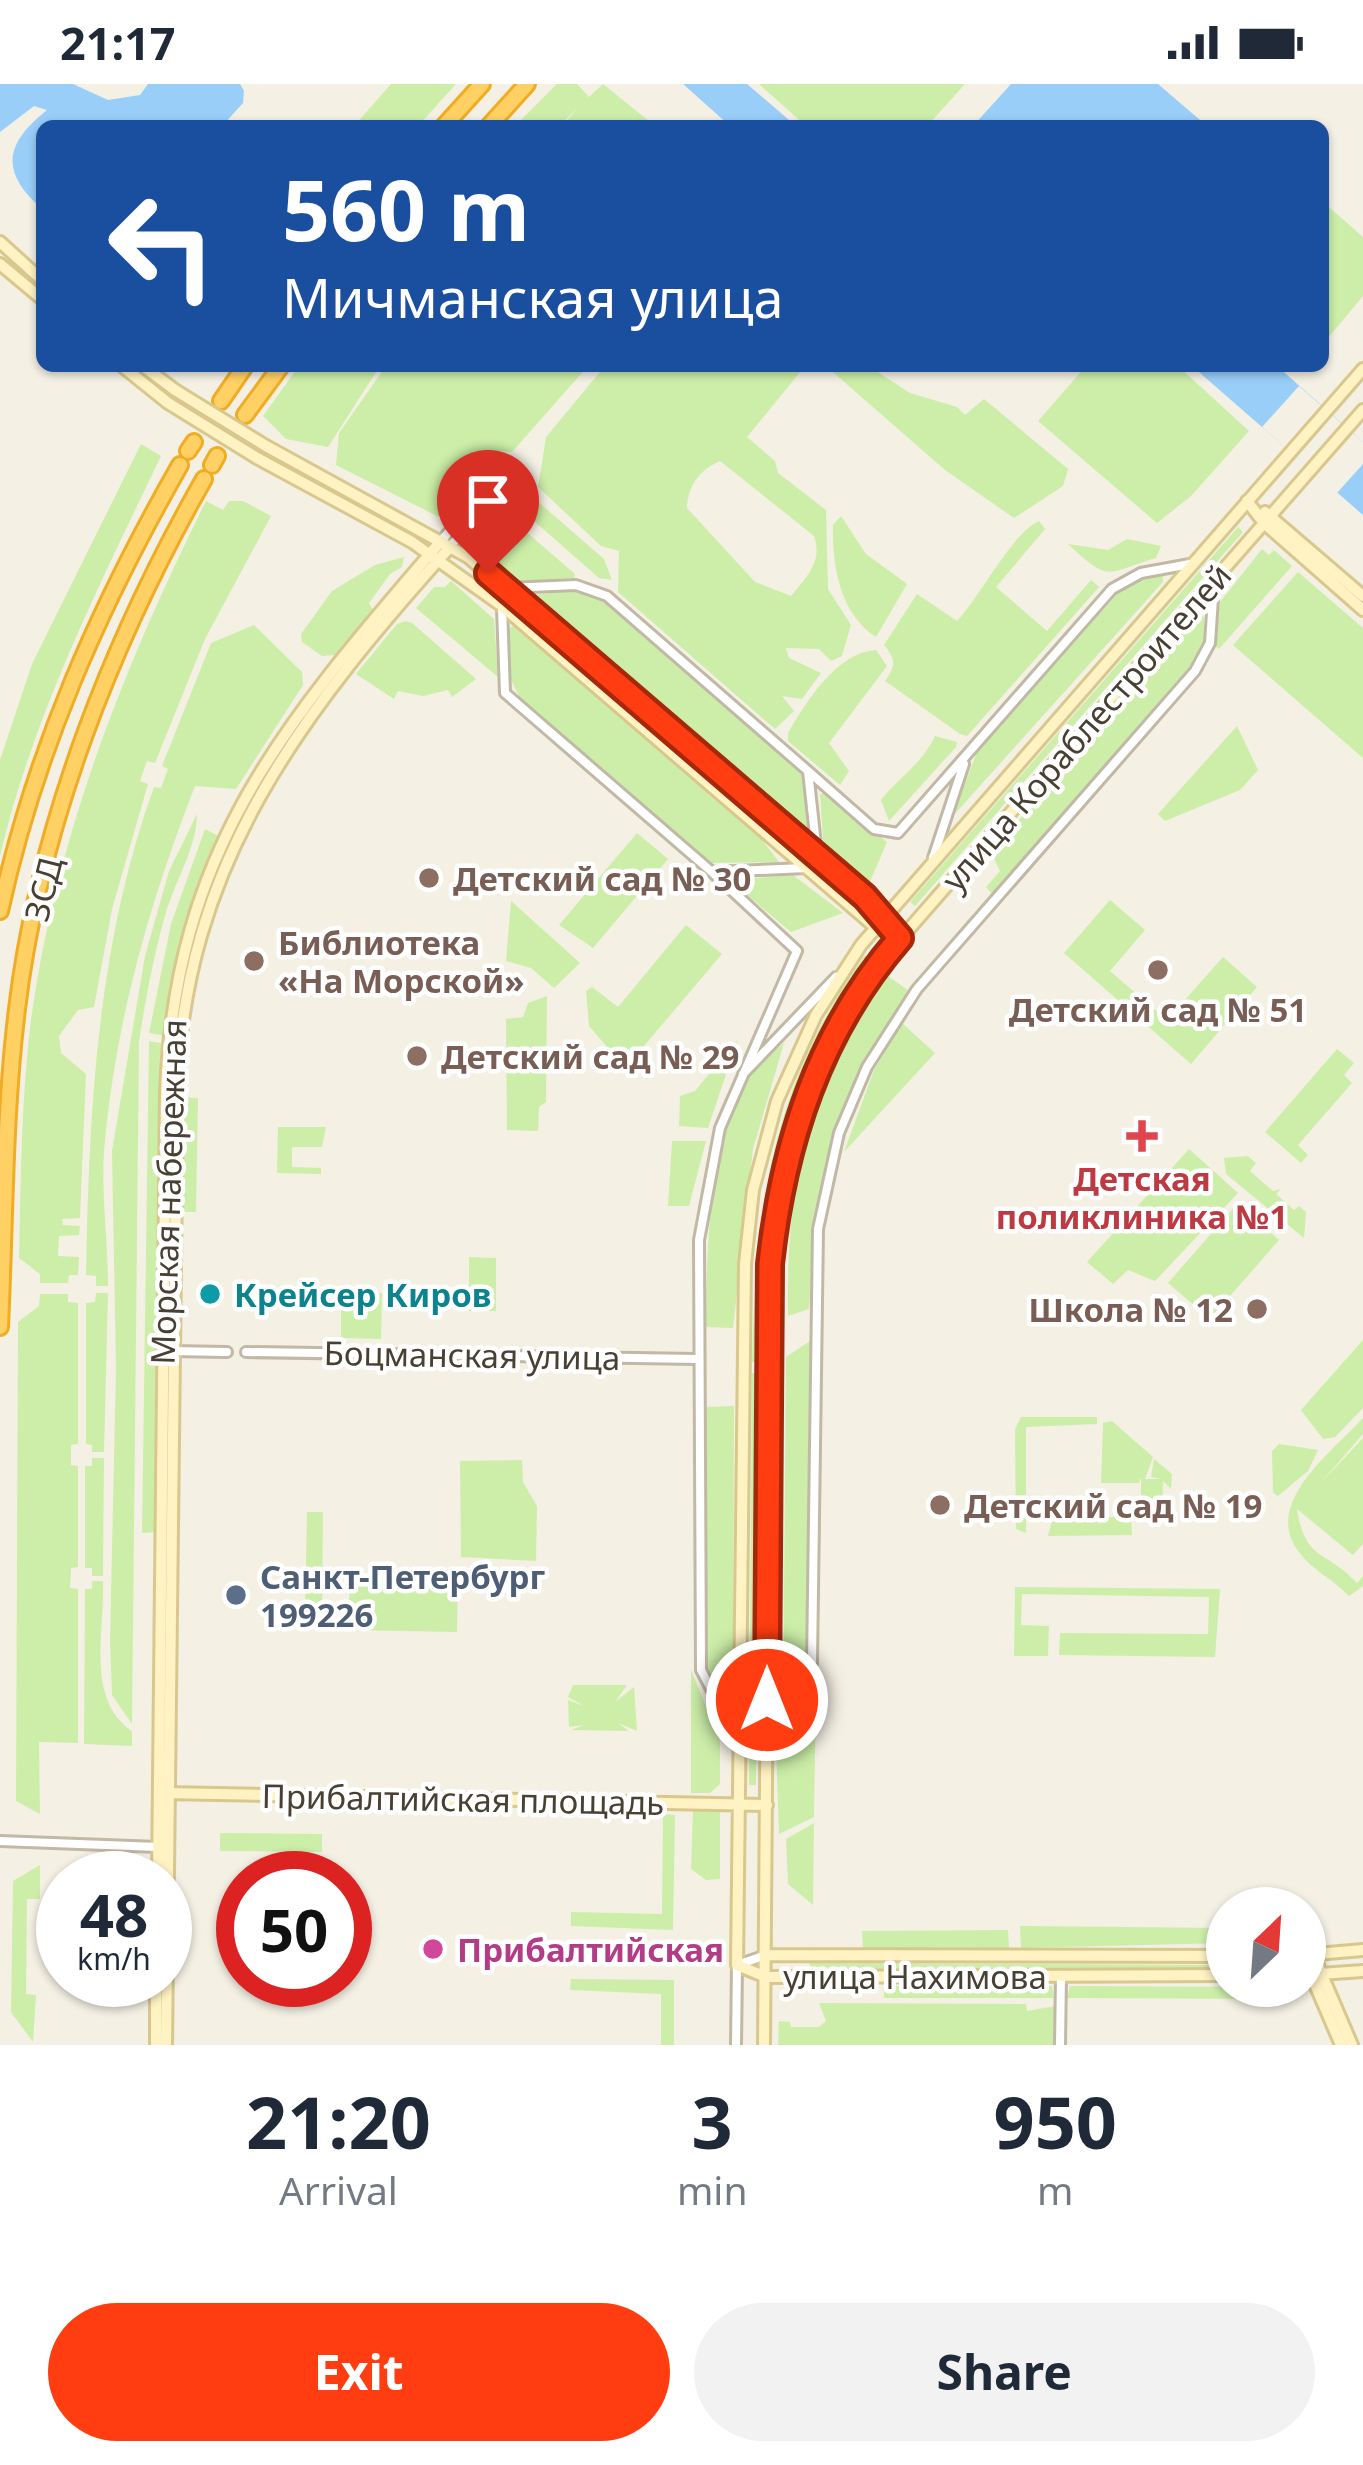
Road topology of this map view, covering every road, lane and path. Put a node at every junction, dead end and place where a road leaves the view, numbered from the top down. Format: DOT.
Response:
graph roads {
  1 [pos="482,84"];
  2 [pos="526,84"];
  3 [pos="449,120"];
  4 [pos="494,120"];
  5 [pos="0,242"];
  6 [pos="0,264"];
  7 [pos="36,275"];
  8 [pos="36,294"];
  9 [pos="1363,369"];
  10 [pos="129,372"];
  11 [pos="151,372"];
  12 [pos="241,372"];
  13 [pos="276,372"];
  14 [pos="220,401"];
  15 [pos="1363,410"];
  16 [pos="244,415"];
  17 [pos="187,453"];
  18 [pos="211,467"];
  19 [pos="1247,501"];
  20 [pos="1267,519"];
  21 [pos="445,544"];
  22 [pos="435,556"];
  23 [pos="1191,564"];
  24 [pos="1214,582"];
  25 [pos="508,588"];
  26 [pos="1363,596"];
  27 [pos="502,606"];
  28 [pos="1363,610"];
  29 [pos="966,757"];
  30 [pos="808,771"];
  31 [pos="818,856"];
  32 [pos="931,865"];
  33 [pos="808,868"];
  34 [pos="712,872"];
  35 [pos="0,911"];
  36 [pos="885,916"];
  37 [pos="875,927"];
  38 [pos="900,938"];
  39 [pos="842,971"];
  40 [pos="737,1080"];
  41 [pos="0,1327"];
  42 [pos="168,1351"];
  43 [pos="227,1352"];
  44 [pos="246,1352"];
  45 [pos="697,1359"];
  46 [pos="741,1745"];
  47 [pos="767,1747"];
  48 [pos="164,1793"];
  49 [pos="739,1804"];
  50 [pos="767,1804"];
  51 [pos="0,1840"];
  52 [pos="158,1847"];
  53 [pos="158,1851"];
  54 [pos="1363,1950"];
  55 [pos="1326,1953"];
  56 [pos="766,1955"];
  57 [pos="1206,1956"];
  58 [pos="737,1965"];
  59 [pos="1363,1971"];
  60 [pos="1326,1973"];
  61 [pos="1206,1975"];
  62 [pos="1061,1976"];
  63 [pos="766,1977"];
  64 [pos="1326,1998"];
  65 [pos="157,2007"];
  66 [pos="1326,2007"];
  67 [pos="156,2045"];
  68 [pos="166,2045"];
  69 [pos="736,2045"];
  70 [pos="764,2045"];
  71 [pos="1060,2045"];
  72 [pos="1341,2045"];
  73 [pos="1352,2045"];
  1 -- 3 [label="highway"];
  2 -- 4 [label="highway"];
  5 -- 7 [label="main road"];
  6 -- 8 [label="main road"];
  9 -- 19 [label="main road, улица Кораблестроителей"];
  10 -- 22 [label="main road, bridge"];
  11 -- 21 [label="main road, bridge"];
  12 -- 14 [label="highway"];
  13 -- 16 [label="highway"];
  15 -- 20 [label="main road, улица Кораблестроителей"];
  17 -- 35 [label="highway, ЗСД"];
  18 -- 41 [label="highway, ЗСД"];
  19 -- 20 [label="main road"];
  19 -- 23 [label="main road, улица Кораблестроителей"];
  20 -- 24 [label="main road, улица Кораблестроителей"];
  20 -- 26 [label="main road"];
  20 -- 28 [label="main road"];
  21 -- 21 [label="street, Морская набережная"];
  21 -- 22 [label="main road, Морская набережная"];
  21 -- 25 [label="main road"];
  22 -- 27 [label="main road"];
  22 -- 42 [label="main road, Морская набережная"];
  23 -- 29 [label="street"];
  23 -- 32 [label="main road, улица Кораблестроителей"];
  24 -- 38 [label="main road, улица Кораблестроителей"];
  24 -- 47 [label="street"];
  25 -- 30 [label="street"];
  25 -- 31 [label="main road"];
  27 -- 33 [label="main road"];
  27 -- 34 [label="street"];
  29 -- 30 [label="street"];
  29 -- 32 [label="street"];
  30 -- 31 [label="street"];
  31 -- 36 [label="main road"];
  32 -- 36 [label="main road, улица Кораблестроителей"];
  33 -- 34 [label="street"];
  33 -- 37 [label="main road"];
  34 -- 40 [label="street"];
  36 -- 37 [label="main road, улица Кораблестроителей"];
  36 -- 38 [label="main road"];
  37 -- 38 [label="main road"];
  37 -- 39 [label="main road, улица Кораблестроителей"];
  38 -- 47 [label="main road, улица Кораблестроителей"];
  39 -- 40 [label="street"];
  39 -- 46 [label="main road, улица Кораблестроителей"];
  40 -- 45 [label="street"];
  42 -- 43 [label="street"];
  42 -- 48 [label="main road, Морская набережная"];
  44 -- 45 [label="street, Боцманская улица"];
  45 -- 46 [label="street"];
  46 -- 49 [label="main road, улица Кораблестроителей"];
  47 -- 50 [label="main road, улица Кораблестроителей"];
  48 -- 49 [label="main road, Прибалтийская площадь"];
  48 -- 52 [label="main road, Морская набережная"];
  48 -- 68 [label="main road, Морская набережная"];
  49 -- 50 [label="main road, Прибалтийская площадь"];
  49 -- 58 [label="main road, улица Кораблестроителей"];
  50 -- 56 [label="main road, улица Кораблестроителей"];
  51 -- 52 [label="street"];
  52 -- 53 [label="main road, Морская набережная"];
  54 -- 55 [label="main road"];
  56 -- 57 [label="main road, улица Нахимова"];
  56 -- 58 [label="street, улица Нахимова"];
  56 -- 63 [label="main road, улица Кораблестроителей"];
  58 -- 63 [label="main road, улица Нахимова"];
  58 -- 69 [label="street, улица Кораблестроителей"];
  59 -- 60 [label="main road"];
  61 -- 62 [label="main road, улица Нахимова"];
  62 -- 63 [label="main road, улица Нахимова"];
  62 -- 71 [label="street"];
  63 -- 70 [label="main road, улица Кораблестроителей"];
  64 -- 73 [label="main road"];
  65 -- 67 [label="main road"];
  66 -- 72 [label="main road"];
}
